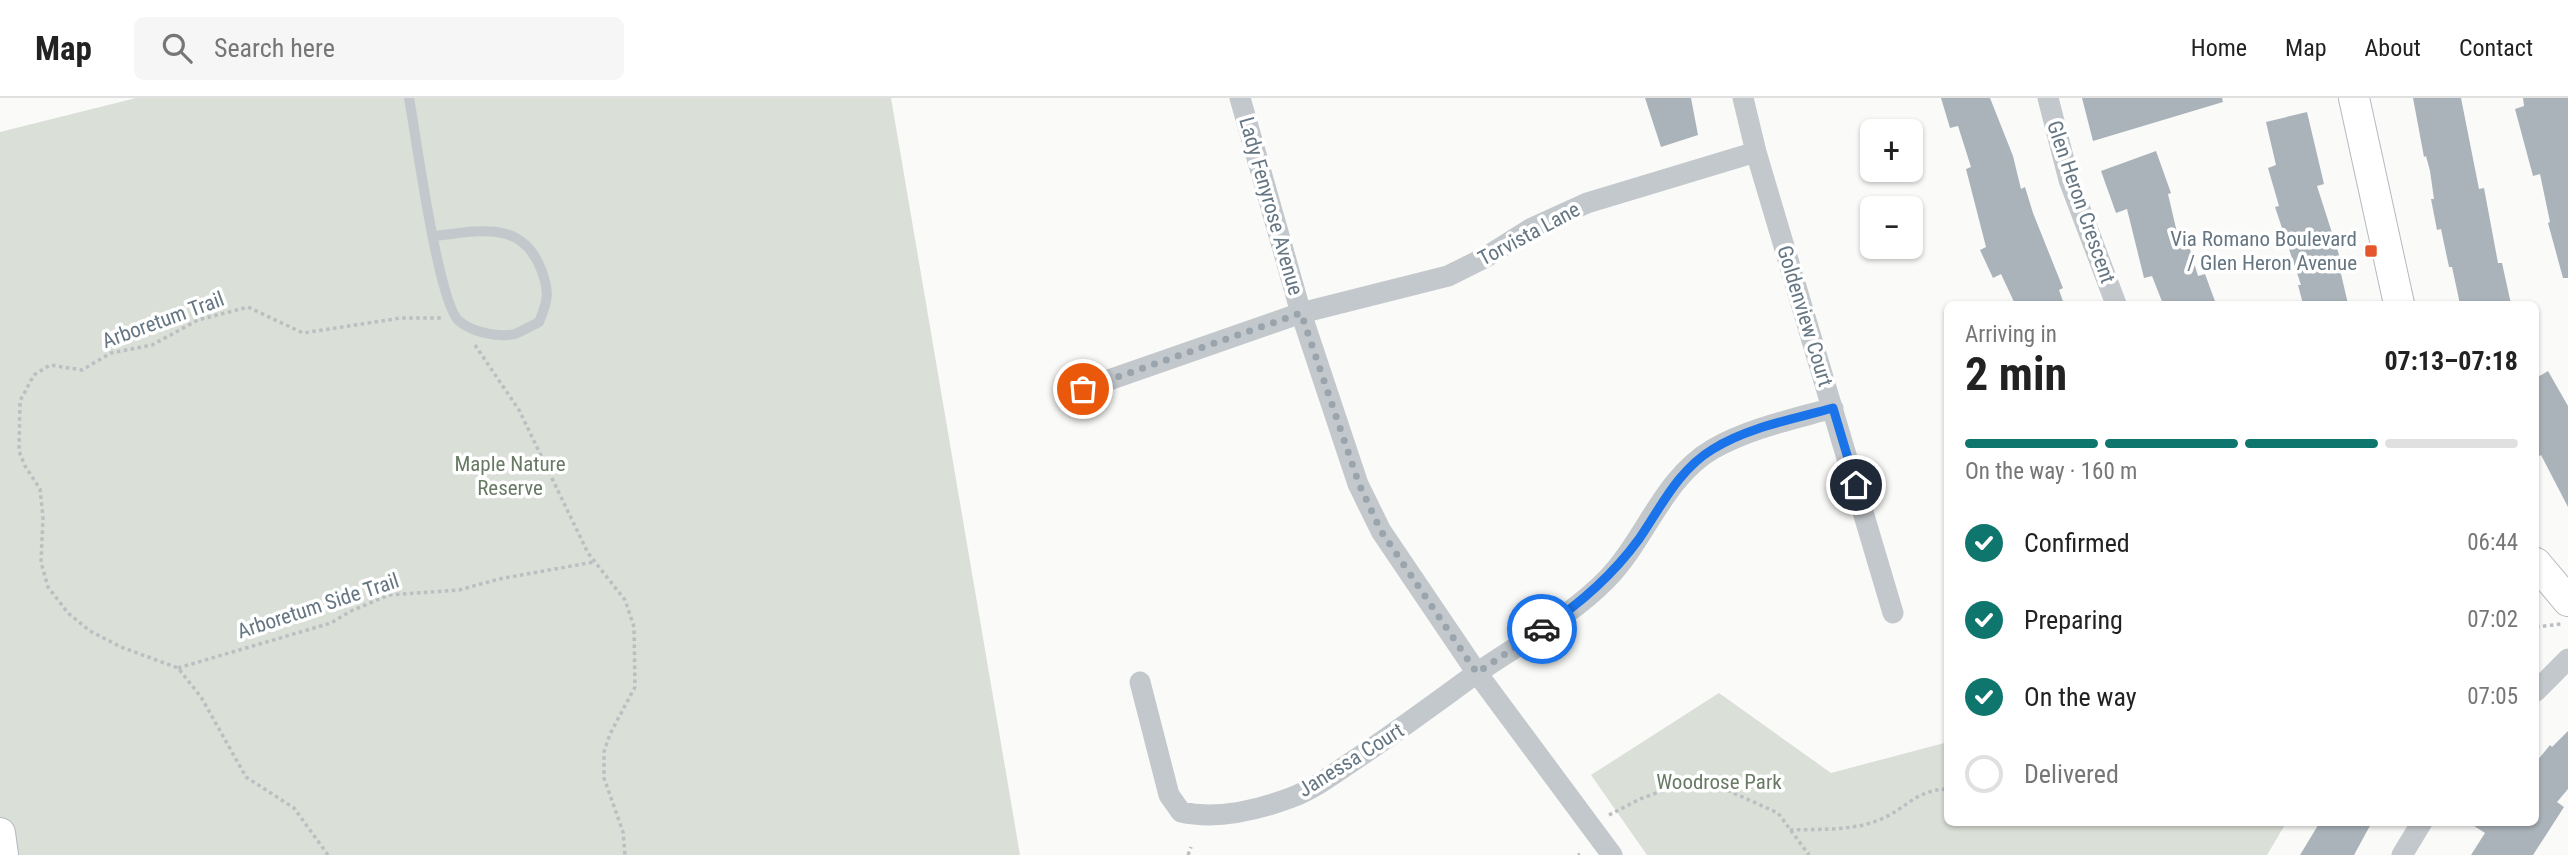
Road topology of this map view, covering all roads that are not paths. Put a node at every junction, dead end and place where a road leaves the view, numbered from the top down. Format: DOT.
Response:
graph roads {
  1 [pos="409,98"];
  2 [pos="1240,98"];
  3 [pos="1744,98"];
  4 [pos="2048,98"];
  5 [pos="2354,98"];
  6 [pos="1756,152"];
  7 [pos="433,236"];
  8 [pos="2115,301"];
  9 [pos="2398,301"];
  10 [pos="1301,313"];
  11 [pos="1083,389"];
  12 [pos="1833,408"];
  13 [pos="2539,568"];
  14 [pos="2566,612"];
  15 [pos="1893,613"];
  16 [pos="2568,659"];
  17 [pos="1477,673"];
  18 [pos="1140,682"];
  19 [pos="2539,688"];
  20 [pos="2420,826"];
  21 [pos="0,833"];
  22 [pos="3,855"];
  23 [pos="1612,855"];
  24 [pos="2402,855"];
  1 -- 7 [label="lane"];
  2 -- 10 [label="street, Lady Fenyrose Avenue"];
  3 -- 6 [label="street, Goldenview Court"];
  4 -- 8 [label="street, Glen Heron Crescent"];
  5 -- 9 [label="street"];
  6 -- 10 [label="street, Torvista Lane"];
  6 -- 12 [label="street, Goldenview Court"];
  7 -- 7 [label="lane"];
  10 -- 11 [label="street, Torvista Lane"];
  10 -- 17 [label="street, Lady Fenyrose Avenue"];
  12 -- 15 [label="street, Goldenview Court"];
  12 -- 17 [label="street, Janessa Court"];
  13 -- 14 [label="street"];
  16 -- 19 [label="street"];
  17 -- 18 [label="street, Janessa Court"];
  17 -- 23 [label="street, Lady Fenyrose Avenue"];
  20 -- 24 [label="street"];
  21 -- 22 [label="street"];
}
